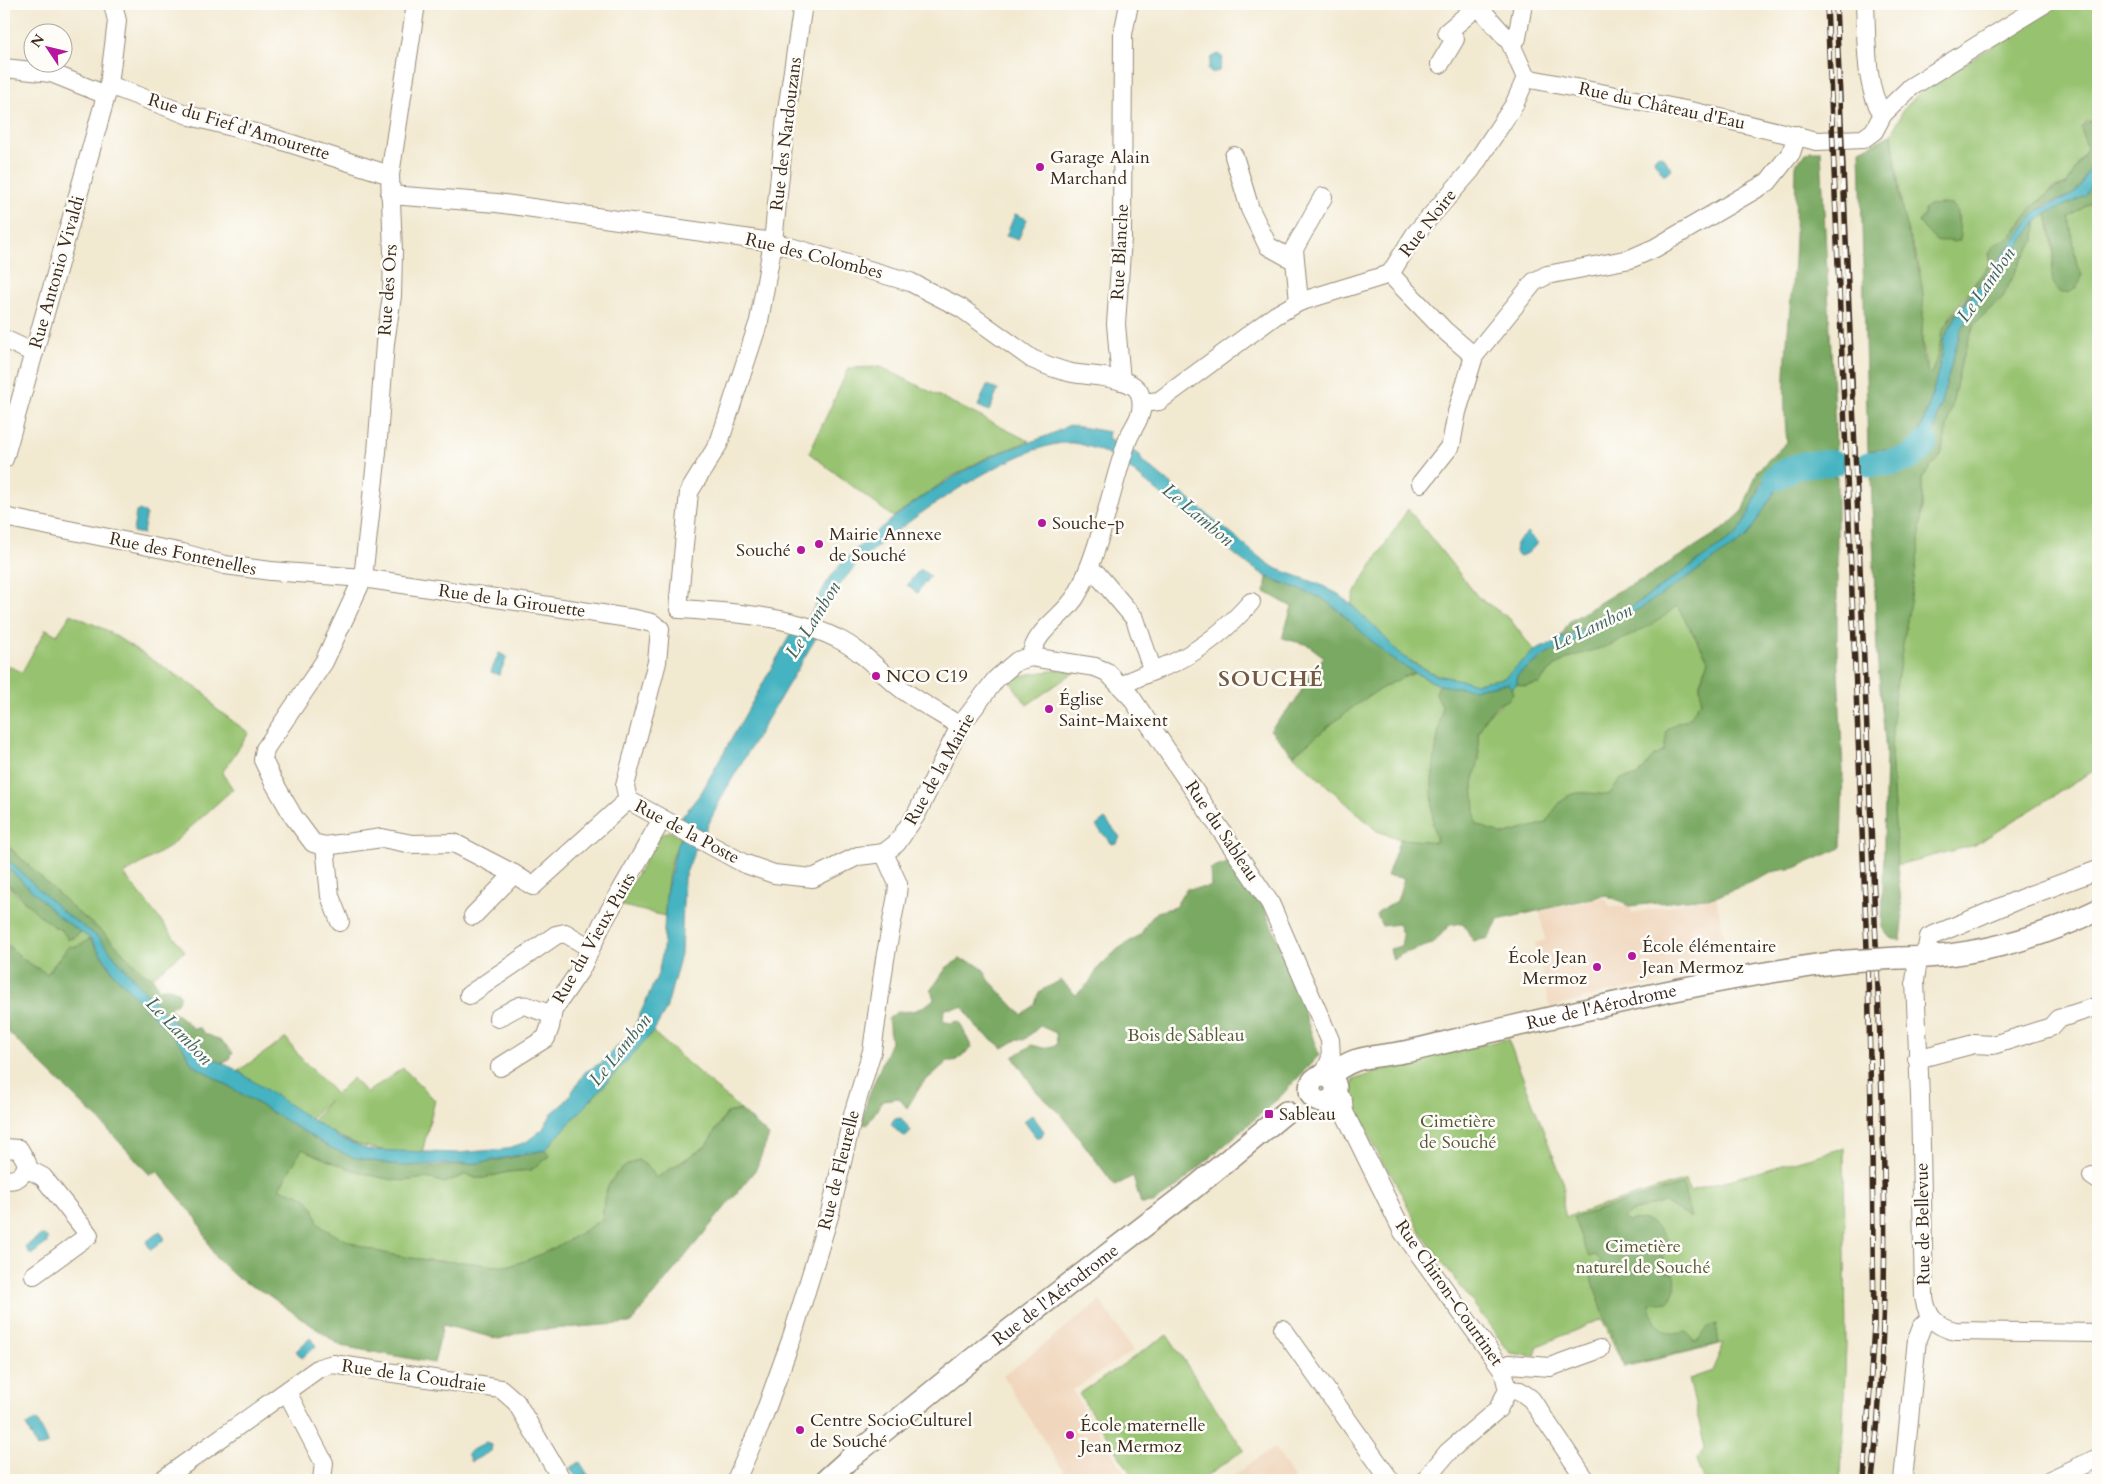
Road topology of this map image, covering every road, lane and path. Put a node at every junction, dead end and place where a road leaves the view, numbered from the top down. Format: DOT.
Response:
graph roads {
  1 [pos="113,4"];
  2 [pos="416,4"];
  3 [pos="803,4"];
  4 [pos="1129,4"];
  5 [pos="1523,4"];
  6 [pos="1865,4"];
  7 [pos="2044,4"];
  8 [pos="1477,5"];
  9 [pos="1510,42"];
  10 [pos="1440,64"];
  11 [pos="4,68"];
  12 [pos="1526,78"];
  13 [pos="107,90"];
  14 [pos="1883,114"];
  15 [pos="1797,135"];
  16 [pos="1234,156"];
  17 [pos="390,174"];
  18 [pos="390,195"];
  19 [pos="1323,197"];
  20 [pos="773,242"];
  21 [pos="1295,261"];
  22 [pos="1390,274"];
  23 [pos="1298,302"];
  24 [pos="4,339"];
  25 [pos="34,353"];
  26 [pos="1474,356"];
  27 [pos="1121,381"];
  28 [pos="1142,403"];
  29 [pos="4,459"];
  30 [pos="1422,483"];
  31 [pos="4,517"];
  32 [pos="1088,570"];
  33 [pos="363,578"];
  34 [pos="1251,602"];
  35 [pos="680,609"];
  36 [pos="660,629"];
  37 [pos="1031,656"];
  38 [pos="1152,669"];
  39 [pos="1122,686"];
  40 [pos="960,726"];
  41 [pos="628,800"];
  42 [pos="670,822"];
  43 [pos="325,846"];
  44 [pos="884,853"];
  45 [pos="2098,870"];
  46 [pos="514,874"];
  47 [pos="2098,910"];
  48 [pos="473,916"];
  49 [pos="340,922"];
  50 [pos="590,948"];
  51 [pos="1920,958"];
  52 [pos="469,995"];
  53 [pos="2098,1006"];
  54 [pos="551,1014"];
  55 [pos="498,1018"];
  56 [pos="1917,1059"];
  57 [pos="500,1067"];
  58 [pos="1324,1089"];
  59 [pos="4,1148"];
  60 [pos="26,1168"];
  61 [pos="4,1179"];
  62 [pos="34,1275"];
  63 [pos="1930,1318"];
  64 [pos="1283,1329"];
  65 [pos="2098,1333"];
  66 [pos="1600,1349"];
  67 [pos="1504,1370"];
  68 [pos="1508,1390"];
  69 [pos="287,1392"];
  70 [pos="2098,1458"];
  71 [pos="162,1480"];
  72 [pos="322,1480"];
  73 [pos="562,1480"];
  74 [pos="736,1480"];
  75 [pos="826,1480"];
  76 [pos="1390,1480"];
  77 [pos="1425,1480"];
  78 [pos="1586,1480"];
  79 [pos="1903,1480"];
  80 [pos="2050,1480"];
  1 -- 13 [label="street"];
  2 -- 17 [label="street, Rue des Ors"];
  3 -- 20 [label="street, Rue des Nardouzans"];
  4 -- 27 [label="street, Rue Blanche"];
  5 -- 9 [label="street"];
  6 -- 14 [label="street"];
  7 -- 14 [label="street, Rue du Château d'Eau"];
  8 -- 9 [label="street"];
  8 -- 10 [label="street"];
  9 -- 12 [label="street"];
  11 -- 13 [label="street, Rue du Fief d'Amourette"];
  12 -- 15 [label="street, Rue du Château d'Eau"];
  12 -- 22 [label="street, Rue Noire"];
  13 -- 17 [label="street, Rue du Fief d'Amourette"];
  13 -- 25 [label="street, Rue Antonio Vivaldi"];
  14 -- 15 [label="street, Rue du Château d'Eau"];
  15 -- 26 [label="street"];
  16 -- 21 [label="street"];
  17 -- 18 [label="street, Rue des Ors"];
  18 -- 20 [label="street, Rue des Colombes"];
  18 -- 33 [label="street, Rue des Ors"];
  19 -- 21 [label="street"];
  20 -- 27 [label="street, Rue des Colombes"];
  20 -- 35 [label="street, Rue des Nardouzans"];
  21 -- 23 [label="street"];
  22 -- 23 [label="street, Rue Noire"];
  22 -- 26 [label="street"];
  23 -- 28 [label="street, Rue Noire"];
  24 -- 25 [label="street"];
  25 -- 29 [label="street, Rue Antonio Vivaldi"];
  26 -- 30 [label="street"];
  27 -- 28 [label="street, Rue des Colombes"];
  28 -- 32 [label="street"];
  31 -- 33 [label="street, Rue des Fontenelles"];
  32 -- 37 [label="street"];
  32 -- 38 [label="street"];
  33 -- 36 [label="street, Rue de la Girouette"];
  33 -- 43 [label="street, Rue des Ors"];
  34 -- 38 [label="street"];
  35 -- 36 [label="street"];
  35 -- 40 [label="street"];
  36 -- 41 [label="street, Rue de la Poste"];
  37 -- 39 [label="street, Rue du Sableau"];
  37 -- 40 [label="street, Rue de la Mairie"];
  38 -- 39 [label="street"];
  39 -- 58 [label="street, Rue du Sableau"];
  40 -- 44 [label="street, Rue de la Mairie"];
  41 -- 42 [label="street, Rue de la Poste"];
  41 -- 46 [label="street"];
  42 -- 44 [label="street, Rue de la Poste"];
  42 -- 50 [label="street, Rue du Vieux Puits"];
  43 -- 46 [label="street"];
  43 -- 49 [label="street"];
  44 -- 74 [label="street, Rue de Fleurelle"];
  45 -- 51 [label="street"];
  46 -- 48 [label="street"];
  47 -- 51 [label="street, Rue de l'Aérodrome"];
  50 -- 52 [label="street"];
  50 -- 54 [label="street, Rue du Vieux Puits"];
  51 -- 56 [label="street, Rue de Bellevue"];
  51 -- 58 [label="street, Rue de l'Aérodrome, bridge"];
  53 -- 56 [label="street"];
  54 -- 55 [label="street"];
  54 -- 57 [label="street, Rue du Vieux Puits"];
  56 -- 63 [label="street, Rue de Bellevue"];
  58 -- 67 [label="street, Rue Chiron-Courtinet"];
  58 -- 75 [label="street, Rue de l'Aérodrome"];
  59 -- 60 [label="street"];
  60 -- 61 [label="street"];
  60 -- 62 [label="street"];
  63 -- 65 [label="street"];
  63 -- 79 [label="street"];
  64 -- 76 [label="street"];
  66 -- 67 [label="street"];
  67 -- 68 [label="street, Rue Chiron-Courtinet"];
  68 -- 77 [label="street"];
  68 -- 78 [label="street"];
  69 -- 71 [label="street, Rue de la Coudraie"];
  69 -- 72 [label="street"];
  69 -- 73 [label="street, Rue de la Coudraie"];
  70 -- 80 [label="street"];
}
